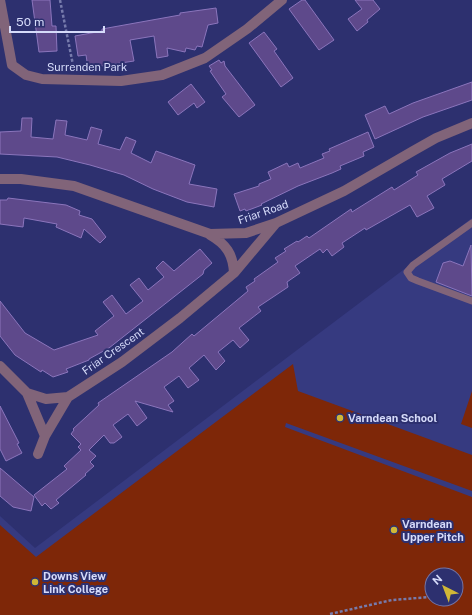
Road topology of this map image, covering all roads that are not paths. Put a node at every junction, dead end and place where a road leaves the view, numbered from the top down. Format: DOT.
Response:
graph roads {
  1 [pos="0,0"];
  2 [pos="282,0"];
  3 [pos="472,123"];
  4 [pos="0,179"];
  5 [pos="276,223"];
  6 [pos="472,223"];
  7 [pos="210,234"];
  8 [pos="234,273"];
  9 [pos="472,301"];
  10 [pos="0,366"];
  11 [pos="27,394"];
  12 [pos="68,397"];
  13 [pos="45,436"];
  14 [pos="38,454"];
  1 -- 2 [label="street, Surrenden Park"];
  3 -- 5 [label="street, Friar Road"];
  4 -- 7 [label="street, Friar Road"];
  5 -- 7 [label="street, Friar Road"];
  5 -- 8 [label="street, Friar Crescent"];
  6 -- 9 [label="lane"];
  7 -- 8 [label="street"];
  8 -- 12 [label="street, Friar Crescent"];
  10 -- 11 [label="street"];
  11 -- 12 [label="street, Friar Crescent"];
  11 -- 13 [label="street"];
  12 -- 13 [label="street"];
  13 -- 14 [label="street"];
}
